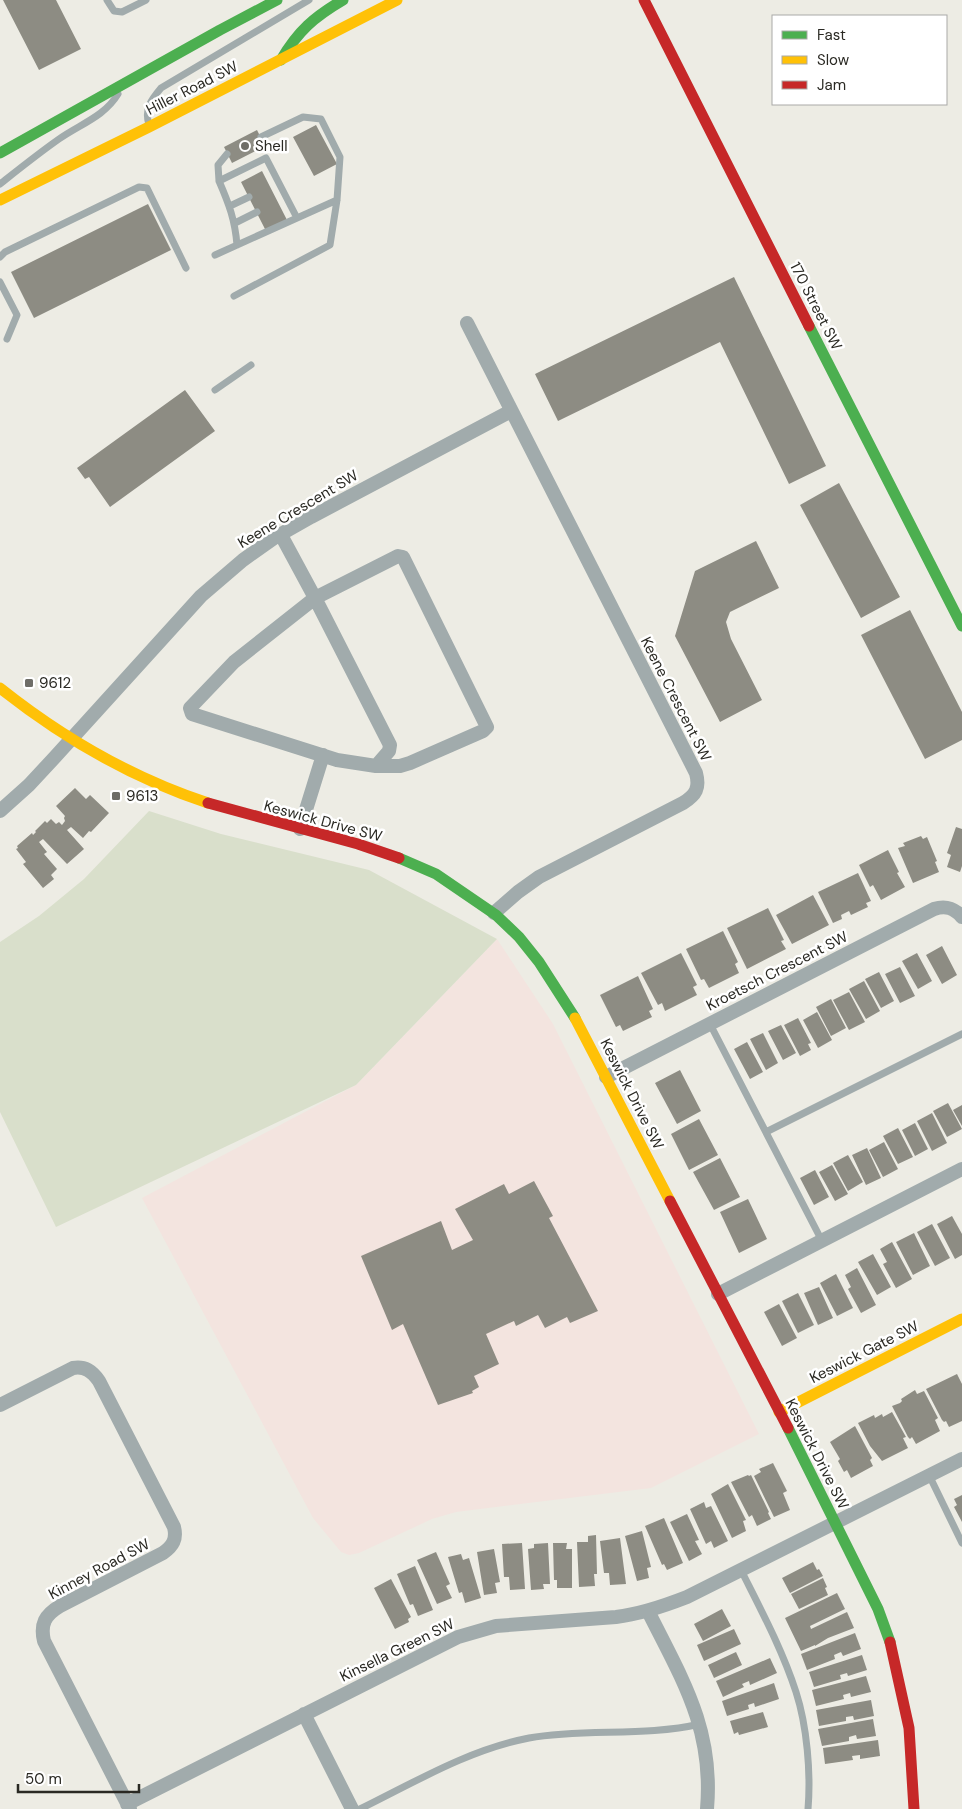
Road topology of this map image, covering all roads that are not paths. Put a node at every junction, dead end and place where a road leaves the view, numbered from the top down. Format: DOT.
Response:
graph roads {
  1 [pos="107,0"];
  2 [pos="146,0"];
  3 [pos="277,0"];
  4 [pos="309,0"];
  5 [pos="343,0"];
  6 [pos="397,0"];
  7 [pos="644,0"];
  8 [pos="281,60"];
  9 [pos="122,84"];
  10 [pos="149,128"];
  11 [pos="261,138"];
  12 [pos="0,153"];
  13 [pos="227,154"];
  14 [pos="219,182"];
  15 [pos="278,183"];
  16 [pos="0,184"];
  17 [pos="270,187"];
  18 [pos="249,197"];
  19 [pos="286,198"];
  20 [pos="0,200"];
  21 [pos="337,200"];
  22 [pos="278,202"];
  23 [pos="230,206"];
  24 [pos="257,212"];
  25 [pos="297,218"];
  26 [pos="235,223"];
  27 [pos="237,245"];
  28 [pos="215,255"];
  29 [pos="0,257"];
  30 [pos="186,268"];
  31 [pos="0,282"];
  32 [pos="234,296"];
  33 [pos="466,323"];
  34 [pos="7,339"];
  35 [pos="251,365"];
  36 [pos="215,390"];
  37 [pos="510,411"];
  38 [pos="280,535"];
  39 [pos="315,598"];
  40 [pos="962,626"];
  41 [pos="0,688"];
  42 [pos="71,740"];
  43 [pos="323,755"];
  44 [pos="376,766"];
  45 [pos="0,811"];
  46 [pos="300,829"];
  47 [pos="494,913"];
  48 [pos="962,918"];
  49 [pos="710,1024"];
  50 [pos="962,1034"];
  51 [pos="606,1077"];
  52 [pos="766,1132"];
  53 [pos="962,1169"];
  54 [pos="822,1241"];
  55 [pos="718,1294"];
  56 [pos="962,1319"];
  57 [pos="0,1405"];
  58 [pos="779,1412"];
  59 [pos="962,1458"];
  60 [pos="929,1475"];
  61 [pos="835,1522"];
  62 [pos="962,1543"];
  63 [pos="740,1570"];
  64 [pos="648,1611"];
  65 [pos="304,1714"];
  66 [pos="700,1724"];
  67 [pos="129,1806"];
  68 [pos="352,1809"];
  69 [pos="360,1809"];
  70 [pos="707,1809"];
  71 [pos="808,1809"];
  72 [pos="914,1809"];
  1 -- 2 [label="lane"];
  3 -- 9 [label="street"];
  4 -- 10 [label="lane"];
  5 -- 8 [label="street"];
  6 -- 8 [label="street, Hiller Road SW"];
  7 -- 40 [label="street, 170 Street SW"];
  8 -- 10 [label="street, Hiller Road SW"];
  9 -- 12 [label="street"];
  9 -- 16 [label="lane"];
  10 -- 20 [label="street, Hiller Road SW"];
  11 -- 21 [label="lane"];
  13 -- 14 [label="lane"];
  14 -- 15 [label="lane"];
  14 -- 23 [label="lane"];
  15 -- 17 [label="lane"];
  15 -- 19 [label="lane"];
  18 -- 23 [label="lane"];
  19 -- 22 [label="lane"];
  19 -- 25 [label="lane"];
  21 -- 25 [label="lane"];
  21 -- 32 [label="lane"];
  23 -- 26 [label="lane"];
  24 -- 26 [label="lane"];
  25 -- 27 [label="lane"];
  26 -- 27 [label="lane"];
  27 -- 28 [label="lane"];
  29 -- 30 [label="lane"];
  31 -- 34 [label="lane"];
  33 -- 37 [label="street, Keene Crescent SW"];
  35 -- 36 [label="lane"];
  37 -- 38 [label="street, Keene Crescent SW"];
  37 -- 47 [label="street, Keene Crescent SW"];
  38 -- 39 [label="street"];
  38 -- 42 [label="street, Keene Crescent SW"];
  39 -- 43 [label="street"];
  39 -- 44 [label="street"];
  39 -- 44 [label="street"];
  41 -- 42 [label="street, Keswick Drive SW"];
  42 -- 45 [label="street, Keene Crescent SW"];
  42 -- 46 [label="street, Keswick Drive SW"];
  43 -- 44 [label="street"];
  43 -- 46 [label="street"];
  46 -- 47 [label="street, Keswick Drive SW"];
  47 -- 51 [label="street, Keswick Drive SW"];
  48 -- 49 [label="street, Kroetsch Crescent SW"];
  49 -- 51 [label="street, Kroetsch Crescent SW"];
  49 -- 52 [label="lane"];
  50 -- 52 [label="lane"];
  51 -- 55 [label="street, Keswick Drive SW"];
  52 -- 54 [label="lane"];
  53 -- 54 [label="street"];
  54 -- 55 [label="street"];
  55 -- 58 [label="street, Keswick Drive SW"];
  56 -- 58 [label="street, Keswick Gate SW"];
  57 -- 67 [label="street, Kinney Road SW"];
  58 -- 61 [label="street, Keswick Drive SW"];
  59 -- 60 [label="street, Kinsella Green SW"];
  60 -- 61 [label="street, Kinsella Green SW"];
  60 -- 62 [label="lane"];
  61 -- 63 [label="street, Kinsella Green SW"];
  61 -- 72 [label="street, Keswick Drive SW"];
  63 -- 64 [label="street, Kinsella Green SW"];
  63 -- 71 [label="lane"];
  64 -- 65 [label="street, Kinsella Green SW"];
  64 -- 66 [label="street"];
  65 -- 67 [label="street, Kinsella Green SW"];
  65 -- 68 [label="street"];
  66 -- 69 [label="lane"];
  66 -- 70 [label="street"];
}
